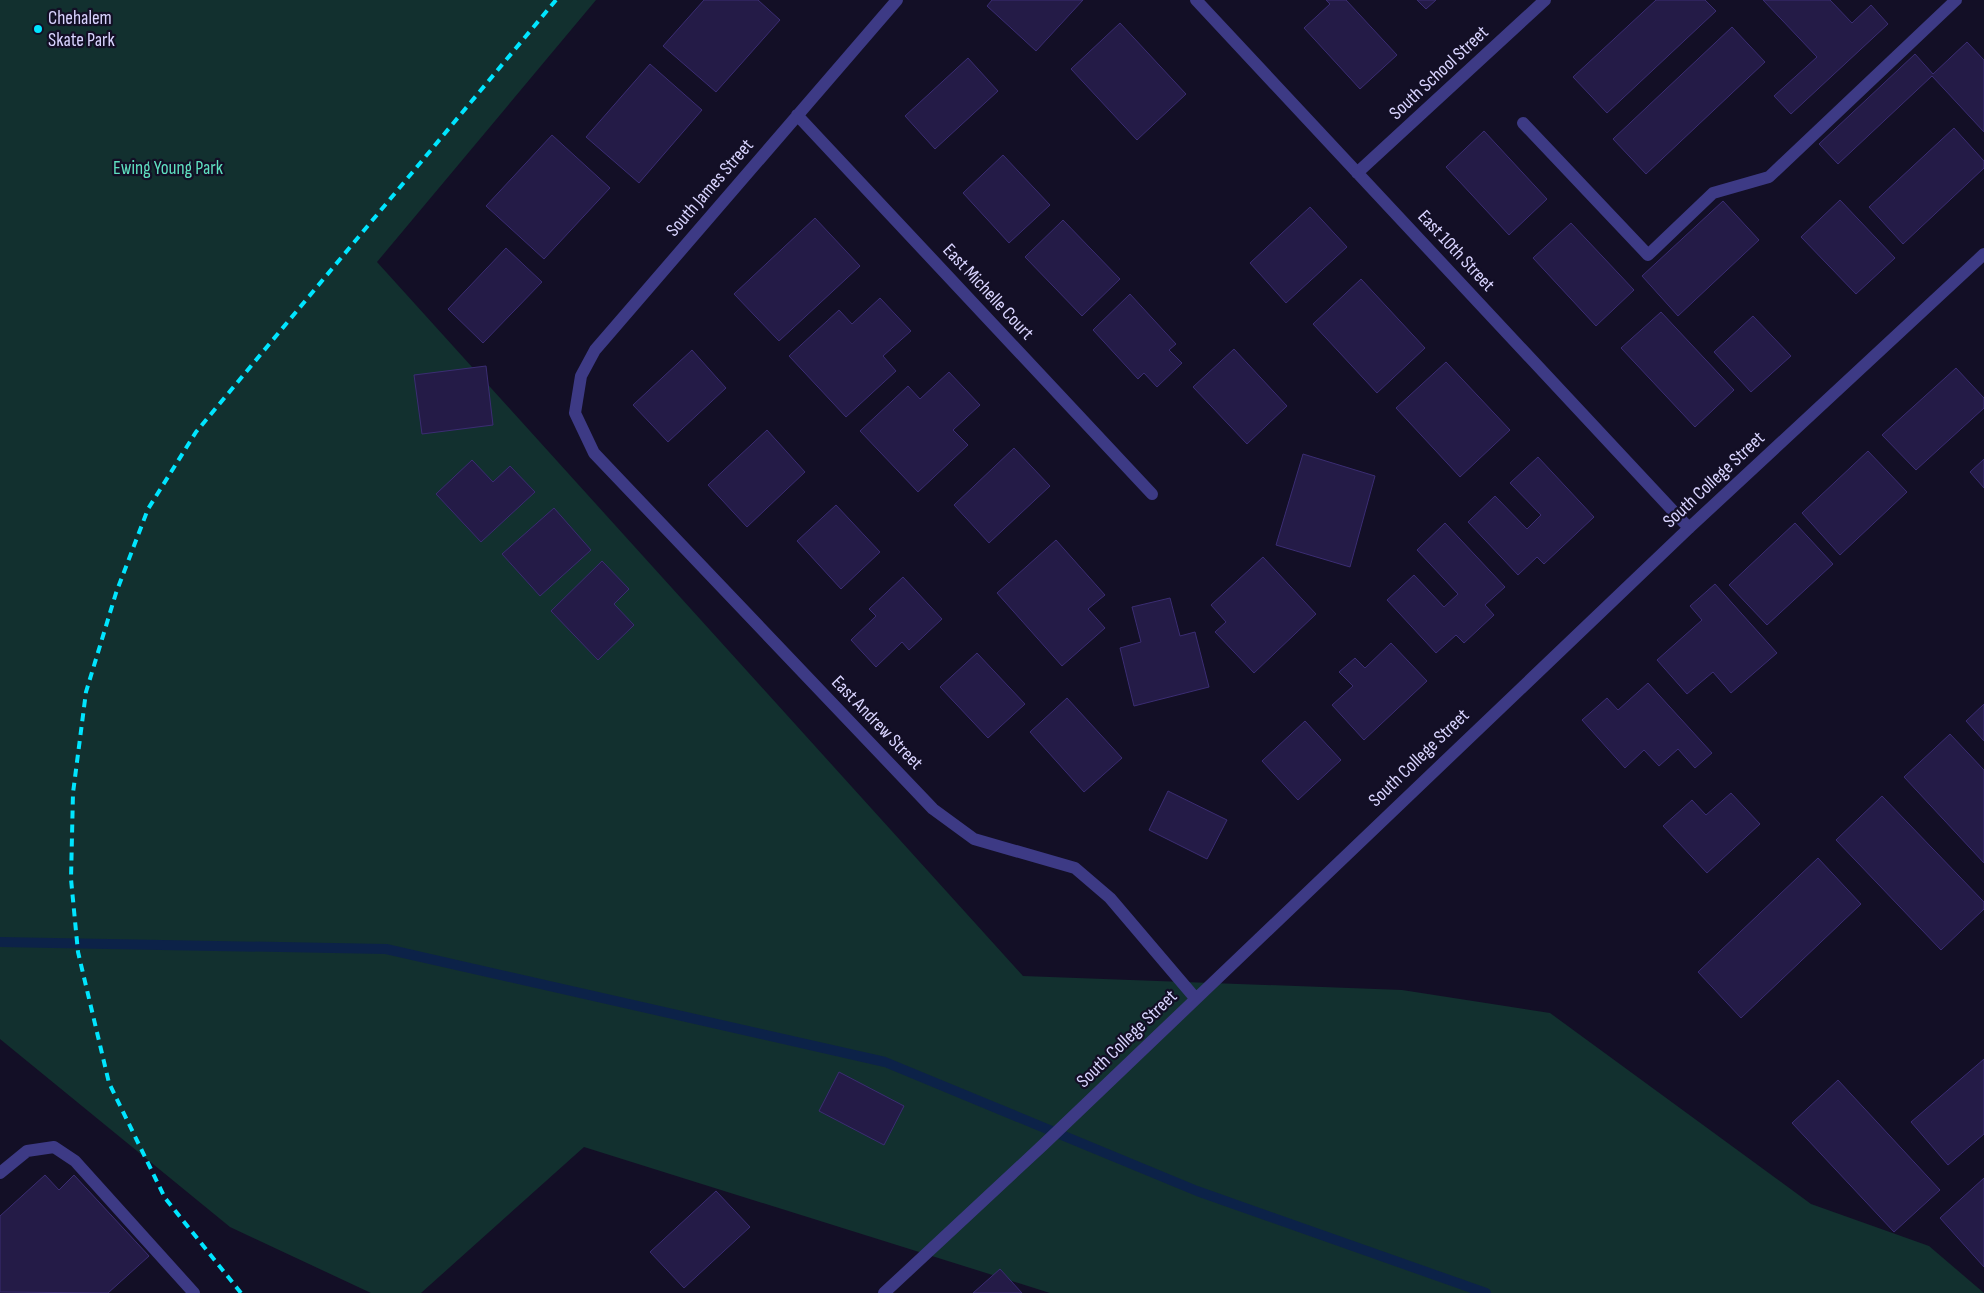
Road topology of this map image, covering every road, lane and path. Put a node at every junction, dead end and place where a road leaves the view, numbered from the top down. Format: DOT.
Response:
graph roads {
  1 [pos="897,0"];
  2 [pos="1196,0"];
  3 [pos="1545,0"];
  4 [pos="1956,0"];
  5 [pos="797,115"];
  6 [pos="1523,123"];
  7 [pos="1358,173"];
  8 [pos="1984,254"];
  9 [pos="575,413"];
  10 [pos="1152,494"];
  11 [pos="1689,528"];
  12 [pos="1196,999"];
  13 [pos="0,1173"];
  14 [pos="194,1293"];
  15 [pos="884,1293"];
  1 -- 5 [label="street, South James Street"];
  2 -- 7 [label="street, East 10th Street"];
  3 -- 7 [label="street, South School Street"];
  4 -- 6 [label="street"];
  5 -- 9 [label="street, South James Street"];
  5 -- 10 [label="street, East Michelle Court"];
  7 -- 11 [label="street, East 10th Street"];
  8 -- 11 [label="street, South College Street"];
  9 -- 12 [label="street, East Andrew Street"];
  11 -- 12 [label="street, South College Street"];
  12 -- 15 [label="street, South College Street"];
  13 -- 14 [label="street"];
}
